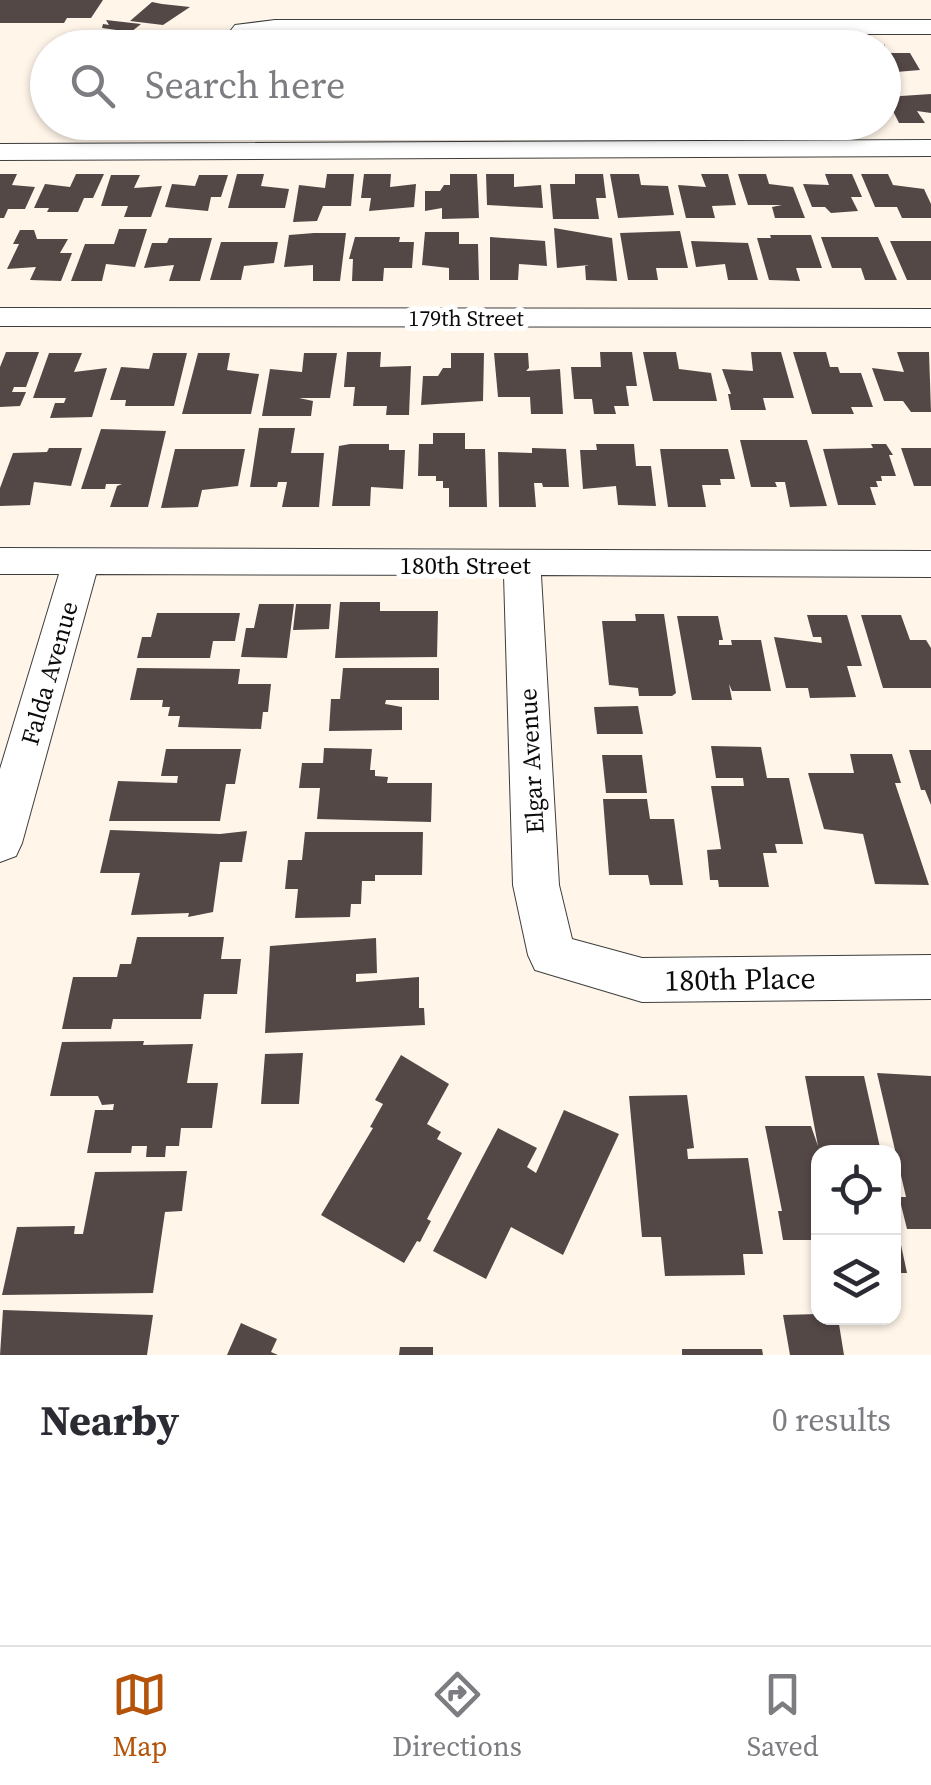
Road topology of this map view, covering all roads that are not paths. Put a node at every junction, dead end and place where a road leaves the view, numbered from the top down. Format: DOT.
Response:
graph roads {
  1 [pos="931,27"];
  2 [pos="265,30"];
  3 [pos="200,140"];
  4 [pos="931,148"];
  5 [pos="0,152"];
  6 [pos="196,152"];
  7 [pos="0,318"];
  8 [pos="931,318"];
  9 [pos="0,561"];
  10 [pos="81,561"];
  11 [pos="931,564"];
  12 [pos="522,566"];
  13 [pos="0,843"];
  14 [pos="552,955"];
  15 [pos="931,977"];
  1 -- 2 [label="street"];
  3 -- 6 [label="street"];
  4 -- 6 [label="street"];
  5 -- 6 [label="street"];
  7 -- 8 [label="street, 179th Street"];
  9 -- 10 [label="street, 180th Street"];
  10 -- 12 [label="street, 180th Street"];
  10 -- 13 [label="street, Falda Avenue"];
  11 -- 12 [label="street, 180th Street"];
  12 -- 14 [label="street, Elgar Avenue"];
  14 -- 15 [label="street, 180th Place"];
}
